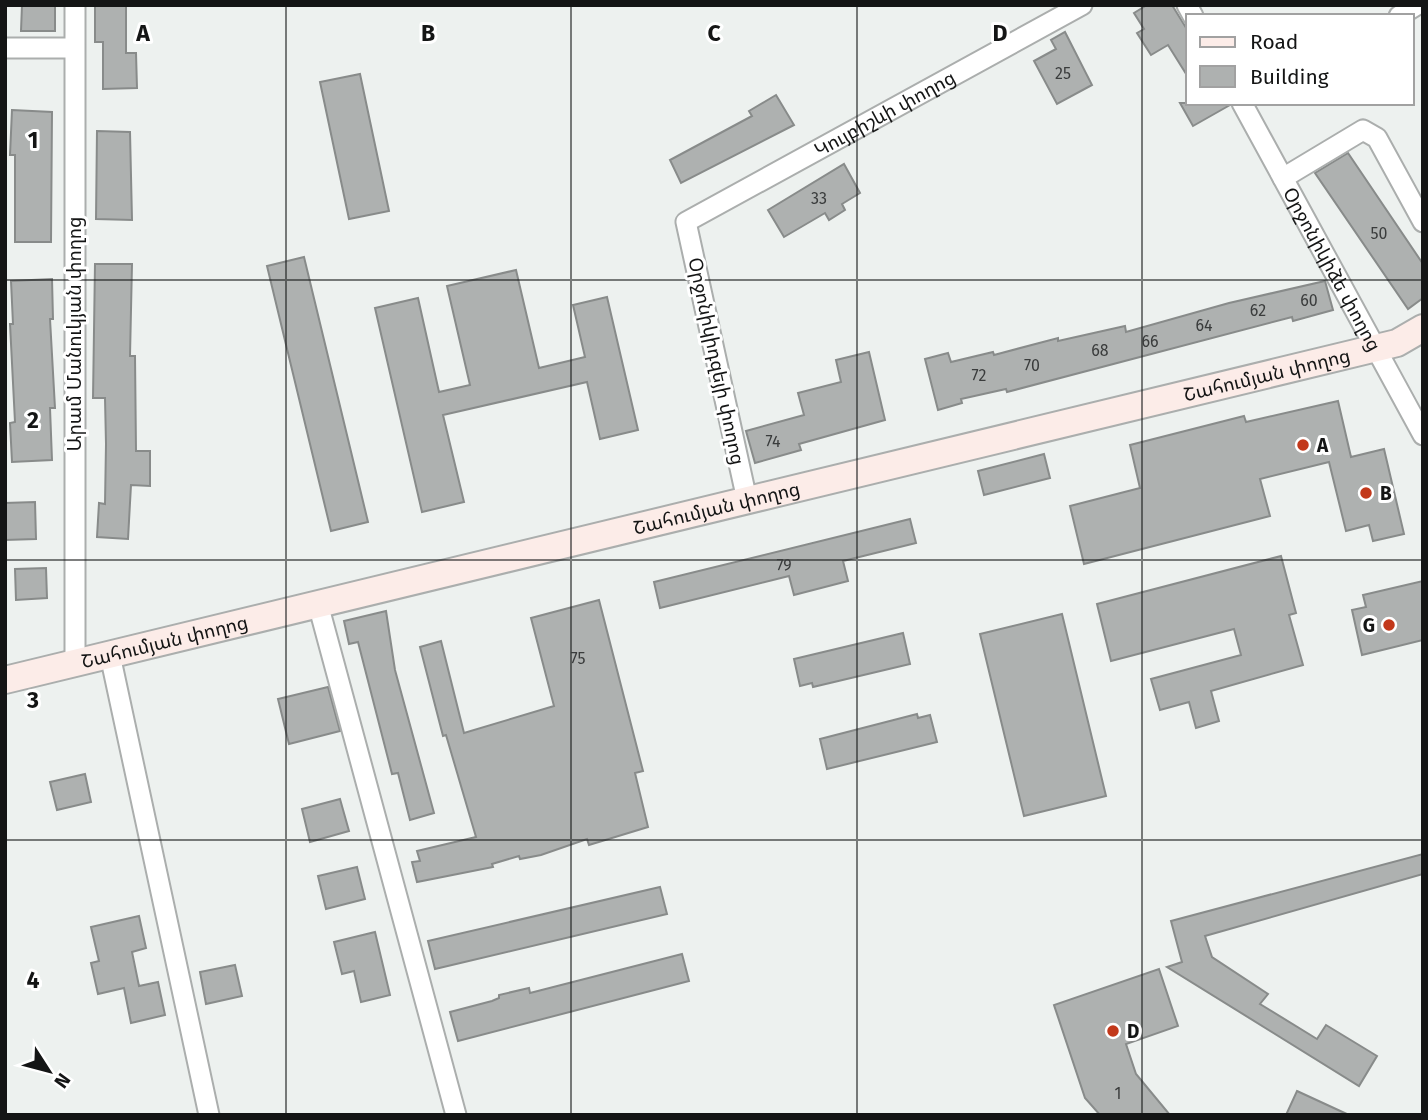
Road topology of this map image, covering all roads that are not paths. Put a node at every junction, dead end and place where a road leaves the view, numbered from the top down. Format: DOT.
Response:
graph roads {
  1 [pos="75,5"];
  2 [pos="1082,5"];
  3 [pos="5,48"];
  4 [pos="74,48"];
  5 [pos="1245,105"];
  6 [pos="1283,178"];
  7 [pos="686,222"];
  8 [pos="1423,222"];
  9 [pos="1423,328"];
  10 [pos="1377,348"];
  11 [pos="1423,435"];
  12 [pos="747,500"];
  13 [pos="318,604"];
  14 [pos="110,655"];
  15 [pos="75,663"];
  16 [pos="5,680"];
  17 [pos="209,1115"];
  18 [pos="456,1115"];
  1 -- 4 [label="street, Արամ Մանուկյան փողոց"];
  2 -- 7 [label="street, Կույբիշևի փողոց"];
  3 -- 4 [label="street"];
  4 -- 15 [label="street, Արամ Մանուկյան փողոց"];
  5 -- 6 [label="street, Օրջոնիկիձե փողոց"];
  6 -- 8 [label="street"];
  6 -- 10 [label="street, Օրջոնիկիձե փողոց"];
  7 -- 12 [label="street, Օրջոնիկիդզեյի փողոց"];
  9 -- 10 [label="main road, Շահումյան փողոց"];
  10 -- 11 [label="street, Օրջոնիկիձե փողոց"];
  10 -- 12 [label="main road, Շահումյան փողոց"];
  12 -- 13 [label="main road, Շահումյան փողոց"];
  13 -- 14 [label="main road, Շահումյան փողոց"];
  13 -- 18 [label="street"];
  14 -- 15 [label="main road, Շահումյան փողոց"];
  14 -- 17 [label="street"];
  15 -- 16 [label="main road, Շահումյան փողոց"];
}
